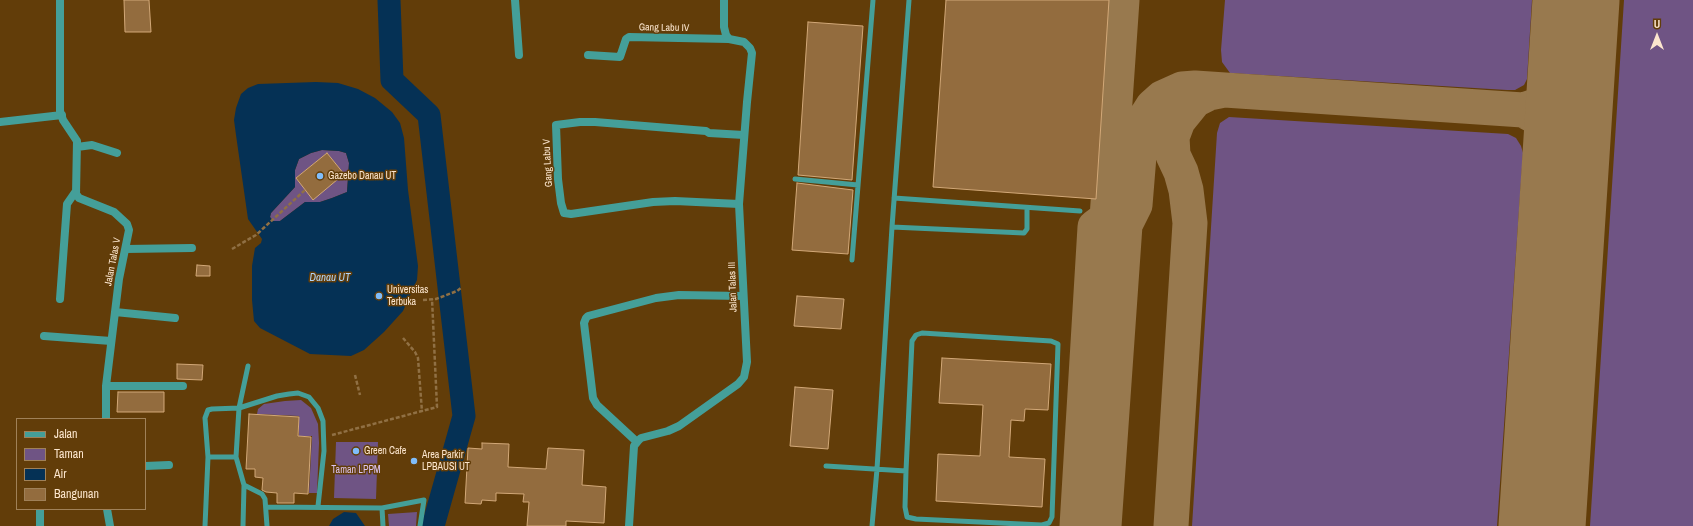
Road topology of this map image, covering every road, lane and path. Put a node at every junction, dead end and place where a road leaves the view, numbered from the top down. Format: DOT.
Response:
graph roads {
  1 [pos="60,0"];
  2 [pos="515,0"];
  3 [pos="724,0"];
  4 [pos="873,0"];
  5 [pos="908,0"];
  6 [pos="729,39"];
  7 [pos="519,55"];
  8 [pos="588,55"];
  9 [pos="62,115"];
  10 [pos="0,122"];
  11 [pos="744,136"];
  12 [pos="78,147"];
  13 [pos="117,153"];
  14 [pos="795,179"];
  15 [pos="858,185"];
  16 [pos="305,190"];
  17 [pos="76,191"];
  18 [pos="894,198"];
  19 [pos="739,204"];
  20 [pos="1027,208"];
  21 [pos="1080,211"];
  22 [pos="892,227"];
  23 [pos="192,248"];
  24 [pos="126,249"];
  25 [pos="232,249"];
  26 [pos="852,260"];
  27 [pos="462,287"];
  28 [pos="743,296"];
  29 [pos="60,299"];
  30 [pos="432,299"];
  31 [pos="423,300"];
  32 [pos="115,312"];
  33 [pos="175,318"];
  34 [pos="44,336"];
  35 [pos="403,338"];
  36 [pos="111,341"];
  37 [pos="248,366"];
  38 [pos="354,375"];
  39 [pos="106,386"];
  40 [pos="183,386"];
  41 [pos="360,395"];
  42 [pos="239,408"];
  43 [pos="422,412"];
  44 [pos="106,418"];
  45 [pos="323,437"];
  46 [pos="636,442"];
  47 [pos="236,457"];
  48 [pos="208,458"];
  49 [pos="169,465"];
  50 [pos="146,466"];
  51 [pos="826,466"];
  52 [pos="877,469"];
  53 [pos="906,471"];
  54 [pos="244,485"];
  55 [pos="318,506"];
  56 [pos="267,507"];
  57 [pos="382,508"];
  58 [pos="40,510"];
  59 [pos="107,510"];
  60 [pos="40,526"];
  61 [pos="110,526"];
  62 [pos="205,526"];
  63 [pos="244,526"];
  64 [pos="267,526"];
  65 [pos="383,526"];
  66 [pos="420,526"];
  67 [pos="629,526"];
  68 [pos="872,526"];
  1 -- 9 [label="street"];
  2 -- 7 [label="street"];
  3 -- 6 [label="street"];
  4 -- 15 [label="lane"];
  5 -- 18 [label="lane"];
  6 -- 8 [label="street, Gang Labu IV"];
  6 -- 11 [label="street, Jalan Talas III"];
  9 -- 10 [label="street"];
  9 -- 12 [label="street"];
  11 -- 19 [label="street, Jalan Talas III"];
  11 -- 19 [label="street, Gang Labu V"];
  12 -- 13 [label="street"];
  12 -- 17 [label="street"];
  14 -- 15 [label="lane"];
  15 -- 26 [label="lane"];
  16 -- 25 [label="path"];
  17 -- 24 [label="street, Jalan Talas V"];
  17 -- 29 [label="street"];
  18 -- 20 [label="lane"];
  18 -- 22 [label="lane"];
  19 -- 28 [label="street, Jalan Talas III"];
  20 -- 21 [label="lane"];
  20 -- 22 [label="lane"];
  22 -- 52 [label="lane"];
  23 -- 24 [label="street"];
  24 -- 32 [label="street, Jalan Talas V"];
  27 -- 30 [label="path"];
  28 -- 46 [label="street, Jalan Talas III"];
  28 -- 46 [label="street"];
  30 -- 31 [label="path"];
  30 -- 43 [label="path"];
  32 -- 33 [label="street"];
  32 -- 36 [label="street, Jalan Talas V"];
  34 -- 36 [label="street"];
  35 -- 43 [label="path"];
  36 -- 39 [label="street, Jalan Talas V"];
  37 -- 42 [label="lane"];
  38 -- 41 [label="path"];
  39 -- 40 [label="street"];
  39 -- 44 [label="street, Jalan Talas V"];
  42 -- 45 [label="lane"];
  42 -- 47 [label="lane"];
  42 -- 48 [label="lane"];
  43 -- 45 [label="path"];
  45 -- 55 [label="lane"];
  46 -- 67 [label="street"];
  47 -- 48 [label="lane"];
  47 -- 54 [label="lane"];
  48 -- 62 [label="lane"];
  49 -- 50 [label="street"];
  51 -- 52 [label="lane"];
  52 -- 53 [label="lane"];
  52 -- 68 [label="lane"];
  53 -- 53 [label="lane"];
  54 -- 56 [label="lane"];
  54 -- 63 [label="lane"];
  55 -- 56 [label="lane"];
  55 -- 57 [label="lane"];
  56 -- 64 [label="lane"];
  57 -- 65 [label="lane"];
  57 -- 66 [label="lane"];
  58 -- 60 [label="street"];
  59 -- 61 [label="street"];
}
